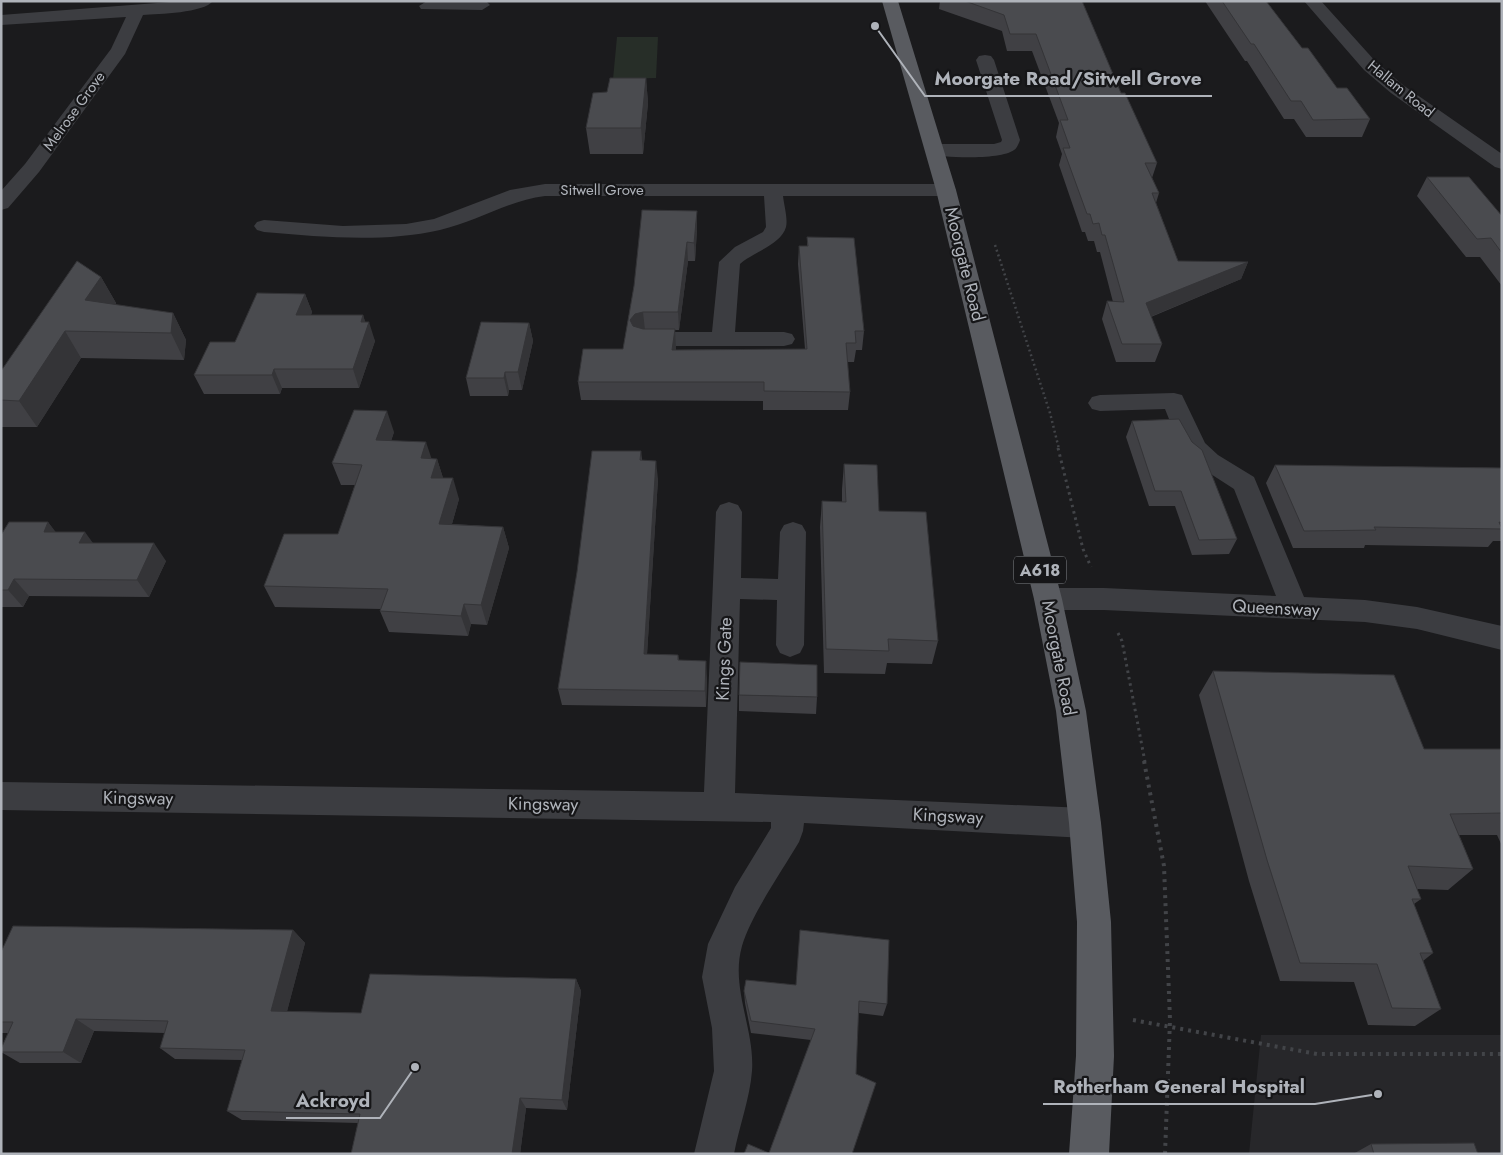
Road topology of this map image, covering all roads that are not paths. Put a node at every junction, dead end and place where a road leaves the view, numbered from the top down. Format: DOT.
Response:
graph roads {
  1 [pos="205,1"];
  2 [pos="890,1"];
  3 [pos="1312,1"];
  4 [pos="456,3"];
  5 [pos="482,5"];
  6 [pos="426,6"];
  7 [pos="137,11"];
  8 [pos="1,20"];
  9 [pos="985,60"];
  10 [pos="935,150"];
  11 [pos="1502,163"];
  12 [pos="773,190"];
  13 [pos="946,190"];
  14 [pos="1,204"];
  15 [pos="264,226"];
  16 [pos="645,339"];
  17 [pos="723,339"];
  18 [pos="784,339"];
  19 [pos="1100,403"];
  20 [pos="729,512"];
  21 [pos="793,532"];
  22 [pos="727,588"];
  23 [pos="792,590"];
  24 [pos="1048,599"];
  25 [pos="1295,609"];
  26 [pos="1502,638"];
  27 [pos="790,644"];
  28 [pos="1,796"];
  29 [pos="720,807"];
  30 [pos="788,808"];
  31 [pos="1085,823"];
  32 [pos="714,1154"];
  33 [pos="1089,1154"];
  1 -- 7 [label="street"];
  2 -- 10 [label="main road, Moorgate Road / A618"];
  3 -- 11 [label="street, Hallam Road"];
  4 -- 5 [label="street"];
  4 -- 6 [label="street"];
  7 -- 8 [label="street"];
  7 -- 14 [label="street, Melrose Grove"];
  9 -- 10 [label="street"];
  10 -- 13 [label="main road, Moorgate Road / A618"];
  12 -- 13 [label="street, Sitwell Grove"];
  12 -- 15 [label="street, Sitwell Grove"];
  12 -- 17 [label="street"];
  13 -- 24 [label="main road, Moorgate Road / A618"];
  16 -- 17 [label="street"];
  17 -- 18 [label="street"];
  19 -- 25 [label="street"];
  20 -- 22 [label="street, Kings Gate"];
  21 -- 23 [label="street"];
  22 -- 23 [label="street"];
  22 -- 29 [label="street, Kings Gate"];
  23 -- 27 [label="street"];
  24 -- 25 [label="street, Queensway"];
  24 -- 31 [label="main road, Moorgate Road / A618"];
  25 -- 26 [label="street, Queensway"];
  28 -- 29 [label="street, Kingsway"];
  29 -- 30 [label="street, Kingsway"];
  30 -- 31 [label="street, Kingsway"];
  30 -- 32 [label="street"];
  31 -- 33 [label="main road, Moorgate Road / A618"];
}
